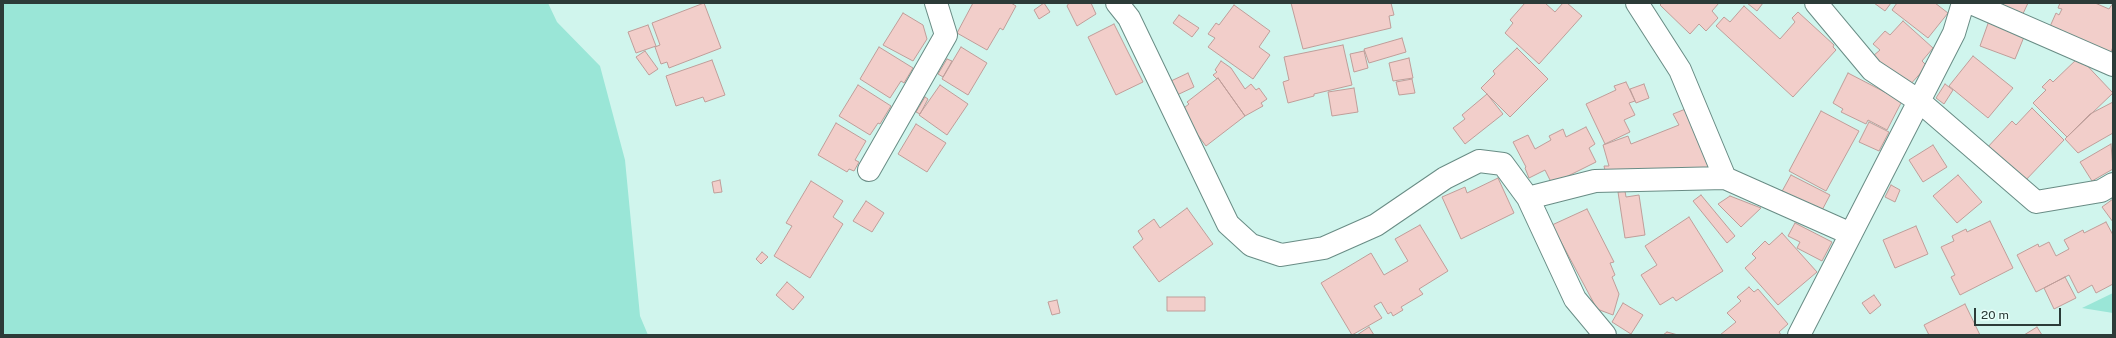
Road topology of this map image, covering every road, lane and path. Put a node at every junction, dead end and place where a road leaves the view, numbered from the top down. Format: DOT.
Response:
graph roads {
  1 [pos="936,3"];
  2 [pos="1117,3"];
  3 [pos="1637,3"];
  4 [pos="1816,3"];
  5 [pos="1963,3"];
  6 [pos="1971,3"];
  7 [pos="2113,65"];
  8 [pos="1919,101"];
  9 [pos="869,170"];
  10 [pos="1725,178"];
  11 [pos="2113,184"];
  12 [pos="1528,198"];
  13 [pos="1851,234"];
  14 [pos="1605,335"];
  15 [pos="1799,335"];
  1 -- 9 [label="street"];
  2 -- 12 [label="street"];
  3 -- 10 [label="street"];
  4 -- 8 [label="street"];
  5 -- 8 [label="street"];
  6 -- 7 [label="street"];
  8 -- 11 [label="street"];
  8 -- 13 [label="street"];
  10 -- 12 [label="street"];
  10 -- 13 [label="street"];
  12 -- 14 [label="street"];
  13 -- 15 [label="street"];
}
